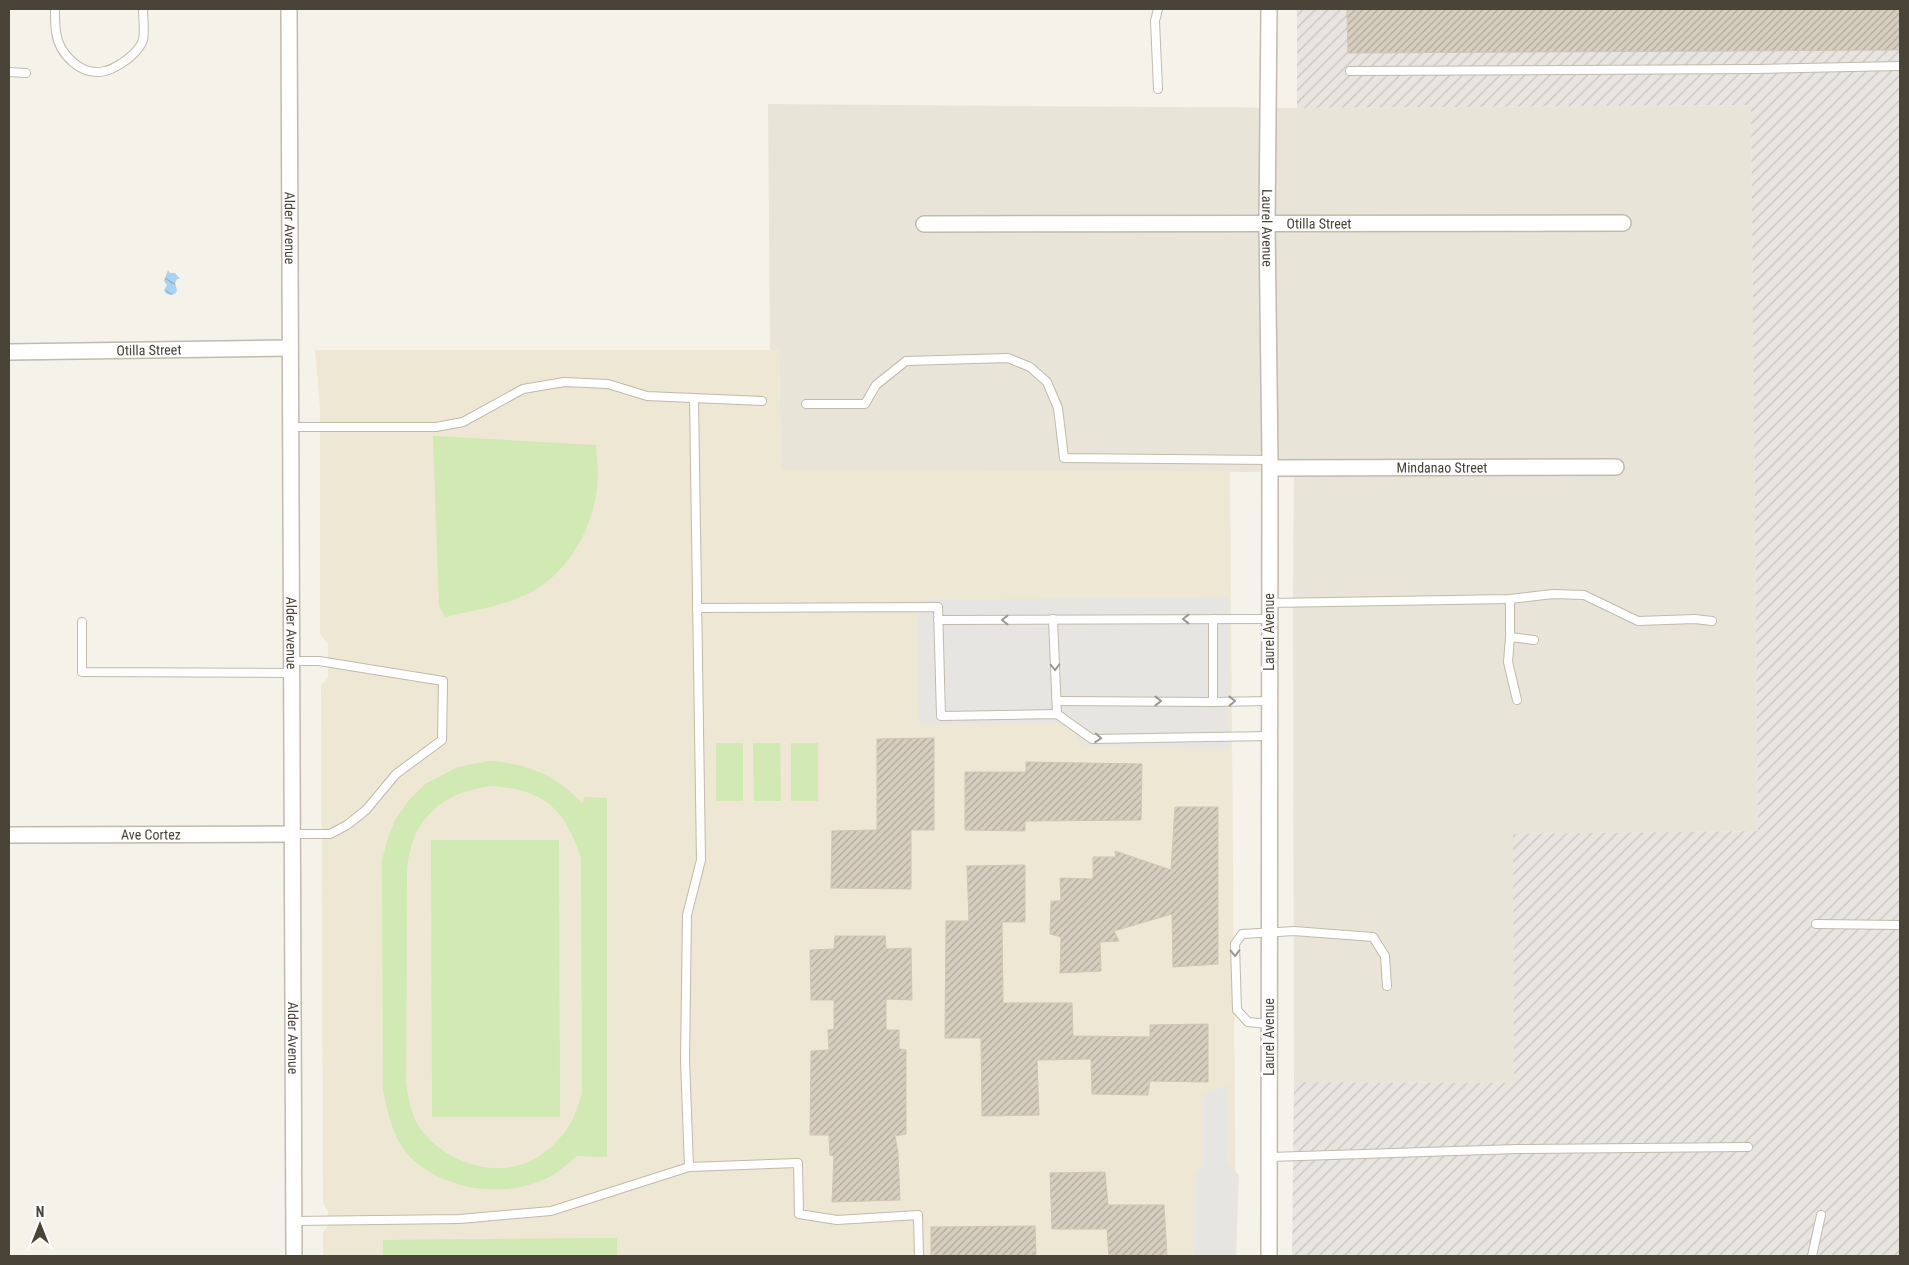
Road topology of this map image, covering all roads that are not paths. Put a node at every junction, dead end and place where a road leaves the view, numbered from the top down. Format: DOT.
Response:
graph roads {
  1 [pos="55,9"];
  2 [pos="143,9"];
  3 [pos="289,9"];
  4 [pos="1158,9"];
  5 [pos="1269,9"];
  6 [pos="1900,66"];
  7 [pos="1350,71"];
  8 [pos="9,72"];
  9 [pos="26,73"];
  10 [pos="1158,89"];
  11 [pos="1623,222"];
  12 [pos="1267,223"];
  13 [pos="924,224"];
  14 [pos="290,348"];
  15 [pos="9,352"];
  16 [pos="694,398"];
  17 [pos="762,401"];
  18 [pos="806,404"];
  19 [pos="291,427"];
  20 [pos="1270,464"];
  21 [pos="1616,467"];
  22 [pos="1510,599"];
  23 [pos="1270,603"];
  24 [pos="697,608"];
  25 [pos="1053,619"];
  26 [pos="1213,619"];
  27 [pos="1270,619"];
  28 [pos="938,620"];
  29 [pos="1712,621"];
  30 [pos="82,622"];
  31 [pos="1510,637"];
  32 [pos="1534,640"];
  33 [pos="292,667"];
  34 [pos="1517,700"];
  35 [pos="1057,701"];
  36 [pos="1270,701"];
  37 [pos="1213,702"];
  38 [pos="1058,714"];
  39 [pos="1270,736"];
  40 [pos="294,834"];
  41 [pos="9,835"];
  42 [pos="1816,924"];
  43 [pos="1900,925"];
  44 [pos="1269,932"];
  45 [pos="1388,986"];
  46 [pos="1269,1024"];
  47 [pos="1748,1147"];
  48 [pos="1269,1157"];
  49 [pos="689,1167"];
  50 [pos="1821,1215"];
  51 [pos="294,1221"];
  52 [pos="294,1256"];
  53 [pos="919,1256"];
  54 [pos="1269,1256"];
  55 [pos="1812,1256"];
  1 -- 2 [label="lane"];
  3 -- 14 [label="street, Alder Avenue"];
  4 -- 10 [label="lane"];
  5 -- 12 [label="street, Laurel Avenue"];
  6 -- 7 [label="lane"];
  8 -- 9 [label="lane"];
  11 -- 12 [label="street, Otilla Street"];
  12 -- 13 [label="street, Otilla Street"];
  12 -- 20 [label="street, Laurel Avenue"];
  14 -- 15 [label="street, Otilla Street"];
  14 -- 19 [label="street, Alder Avenue"];
  16 -- 17 [label="lane"];
  16 -- 19 [label="lane"];
  16 -- 24 [label="lane"];
  18 -- 20 [label="lane"];
  19 -- 33 [label="street, Alder Avenue"];
  20 -- 21 [label="street, Mindanao Street"];
  20 -- 23 [label="street, Laurel Avenue"];
  22 -- 23 [label="lane"];
  22 -- 29 [label="lane"];
  22 -- 31 [label="lane"];
  23 -- 27 [label="street, Laurel Avenue"];
  24 -- 28 [label="lane"];
  24 -- 49 [label="lane"];
  26 -- 25 [label="lane, one-way"];
  25 -- 28 [label="lane, one-way"];
  25 -- 35 [label="lane, one-way"];
  26 -- 27 [label="lane"];
  26 -- 37 [label="lane"];
  27 -- 36 [label="street, Laurel Avenue"];
  28 -- 38 [label="lane"];
  30 -- 33 [label="lane"];
  31 -- 32 [label="lane"];
  31 -- 34 [label="lane"];
  33 -- 40 [label="street, Alder Avenue"];
  33 -- 40 [label="lane"];
  35 -- 37 [label="lane, one-way"];
  35 -- 38 [label="lane"];
  37 -- 36 [label="lane, one-way"];
  36 -- 39 [label="street, Laurel Avenue"];
  38 -- 39 [label="lane, one-way"];
  39 -- 44 [label="street, Laurel Avenue"];
  40 -- 41 [label="street, Ave Cortez"];
  40 -- 51 [label="street, Alder Avenue"];
  42 -- 43 [label="lane"];
  44 -- 45 [label="lane"];
  44 -- 46 [label="street, Laurel Avenue"];
  44 -- 46 [label="lane, one-way"];
  46 -- 48 [label="street, Laurel Avenue"];
  47 -- 48 [label="lane"];
  48 -- 54 [label="street, Laurel Avenue"];
  49 -- 51 [label="lane"];
  49 -- 53 [label="lane"];
  50 -- 55 [label="lane"];
  51 -- 52 [label="street, Alder Avenue"];
}
